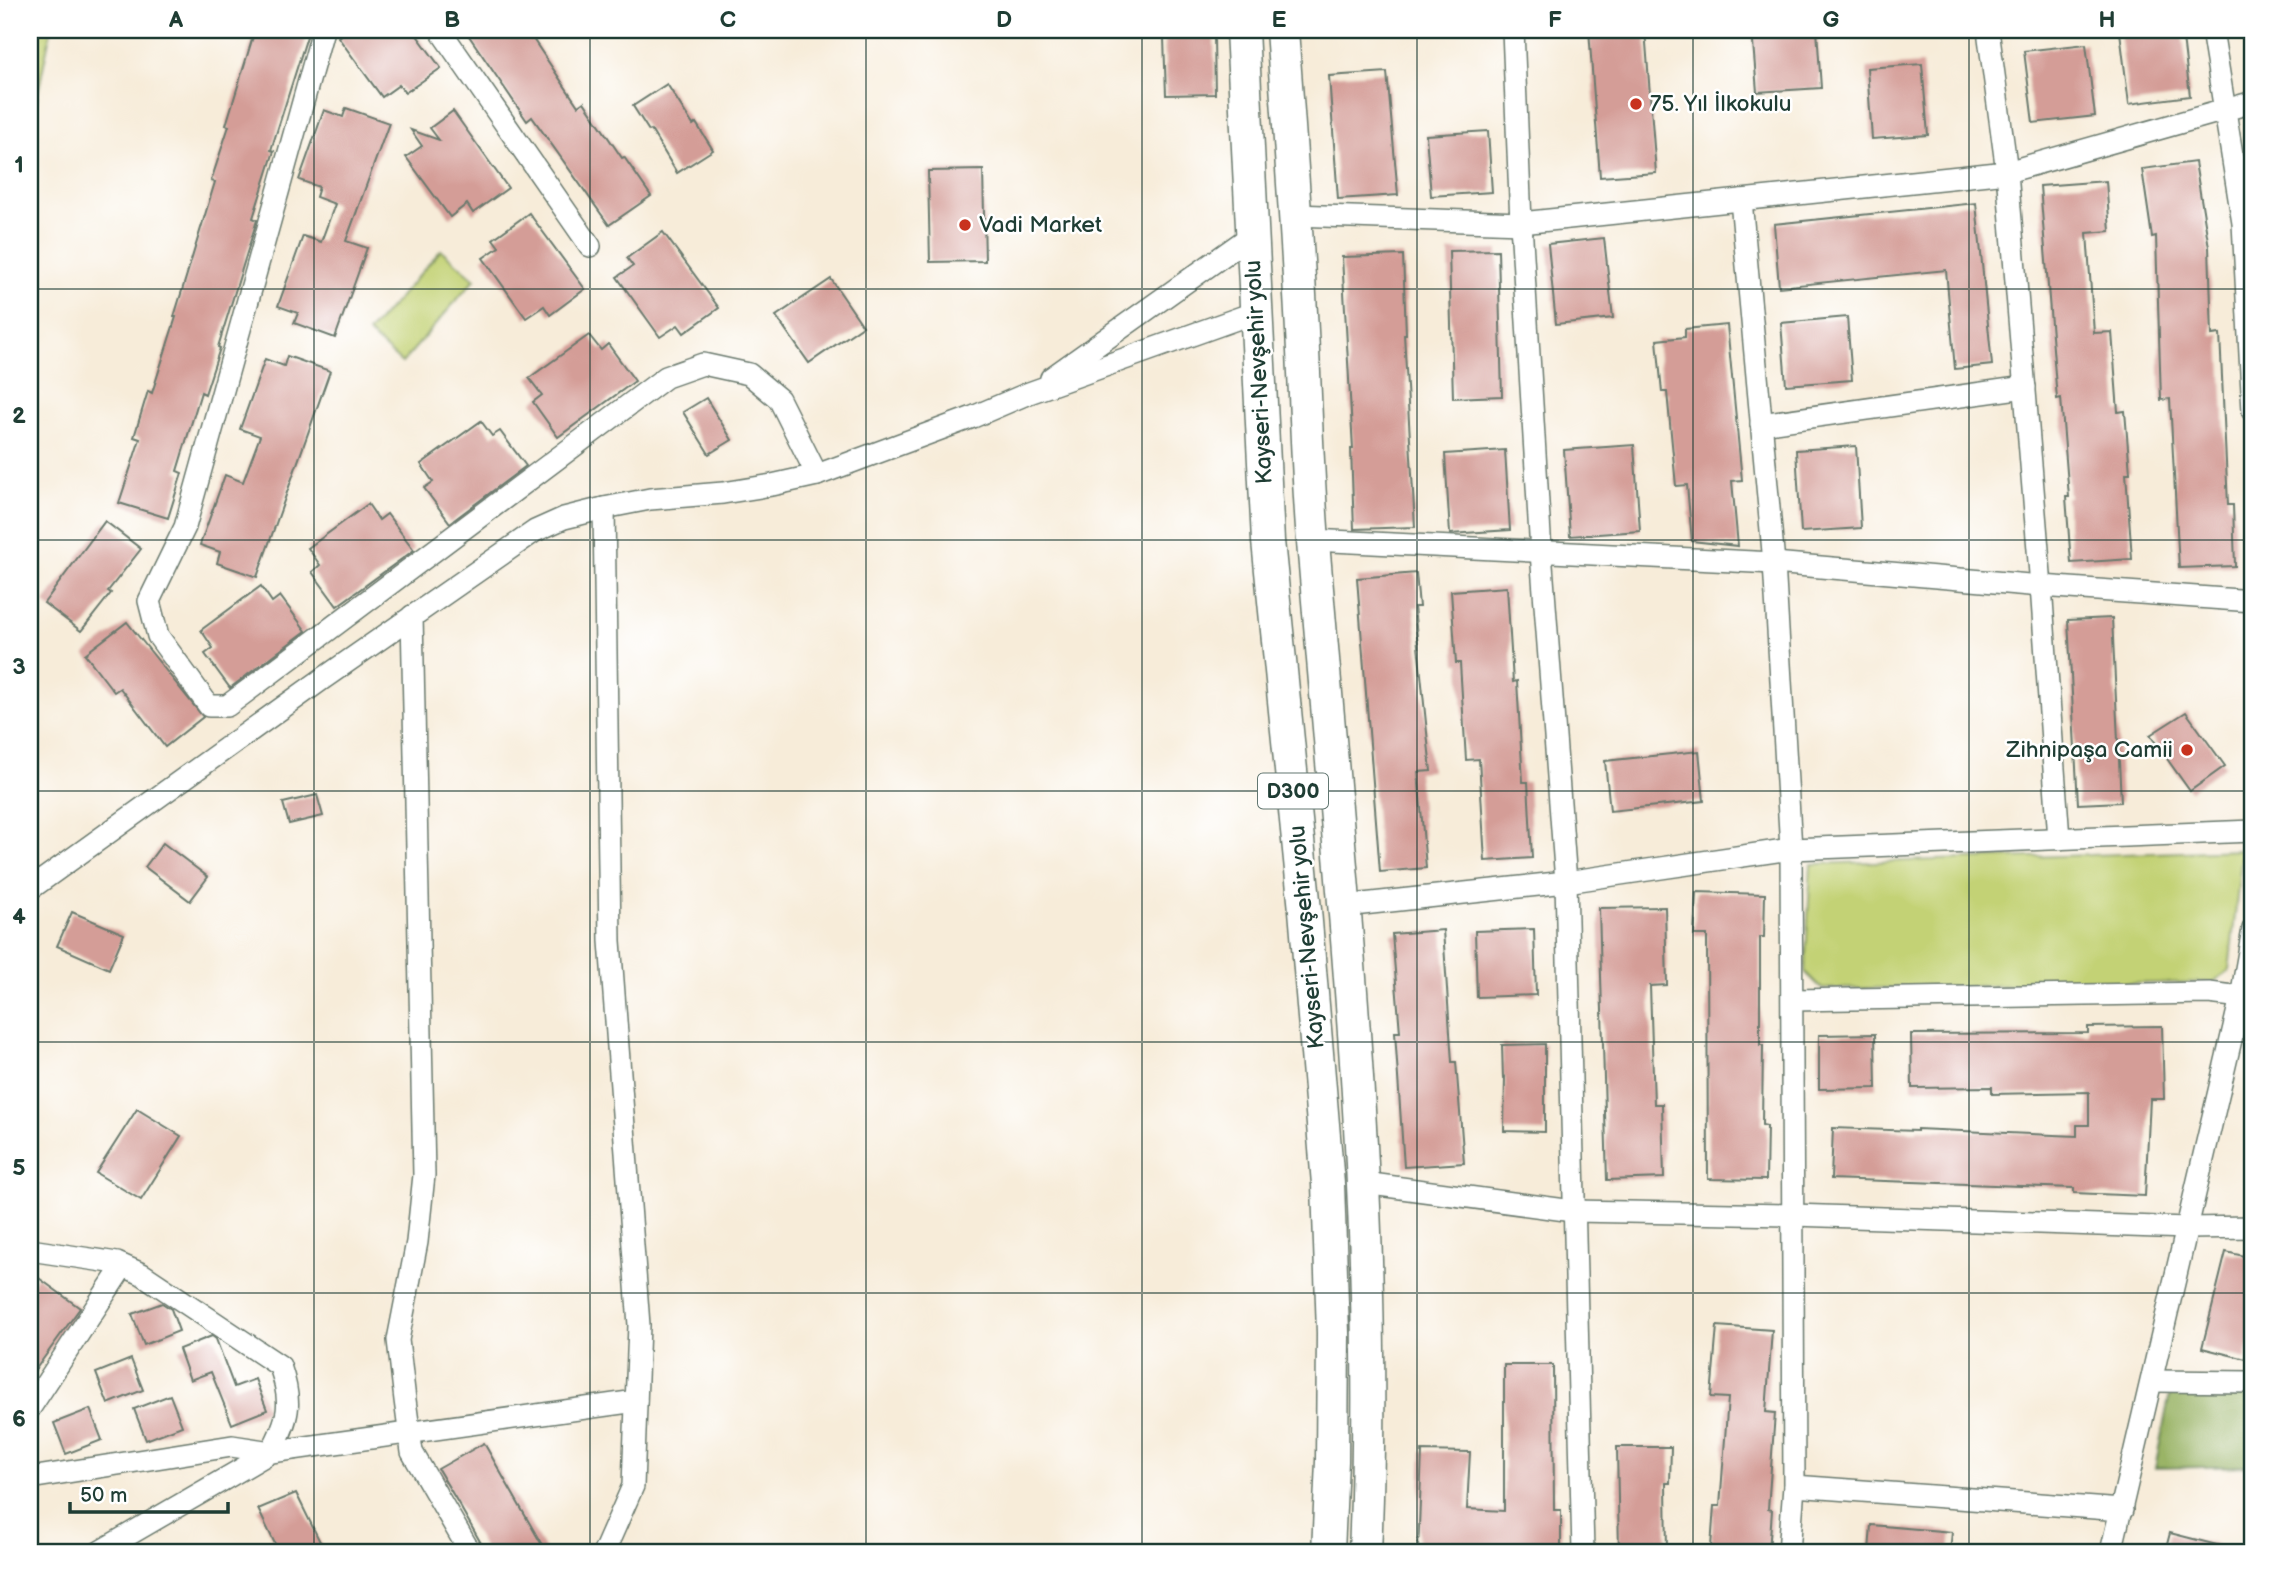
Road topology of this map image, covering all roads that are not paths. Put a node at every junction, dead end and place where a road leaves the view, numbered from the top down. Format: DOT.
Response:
graph roads {
  1 [pos="323,30"];
  2 [pos="440,30"];
  3 [pos="1242,30"];
  4 [pos="1282,30"];
  5 [pos="1513,30"];
  6 [pos="1987,30"];
  7 [pos="2212,30"];
  8 [pos="2253,102"];
  9 [pos="2225,111"];
  10 [pos="2007,172"];
  11 [pos="1741,200"];
  12 [pos="1295,215"];
  13 [pos="1521,223"];
  14 [pos="1252,236"];
  15 [pos="590,246"];
  16 [pos="1256,312"];
  17 [pos="2025,387"];
  18 [pos="1029,393"];
  19 [pos="2253,411"];
  20 [pos="1761,424"];
  21 [pos="817,475"];
  22 [pos="604,508"];
  23 [pos="1312,540"];
  24 [pos="1541,552"];
  25 [pos="1773,563"];
  26 [pos="2041,586"];
  27 [pos="2253,601"];
  28 [pos="412,616"];
  29 [pos="2253,831"];
  30 [pos="2059,839"];
  31 [pos="1791,849"];
  32 [pos="1566,882"];
  33 [pos="30,889"];
  34 [pos="1344,906"];
  35 [pos="2253,929"];
  36 [pos="2241,998"];
  37 [pos="1793,1000"];
  38 [pos="1364,1183"];
  39 [pos="1573,1211"];
  40 [pos="1793,1215"];
  41 [pos="2253,1227"];
  42 [pos="2188,1228"];
  43 [pos="30,1250"];
  44 [pos="123,1266"];
  45 [pos="2152,1381"];
  46 [pos="2253,1382"];
  47 [pos="636,1401"];
  48 [pos="30,1408"];
  49 [pos="410,1433"];
  50 [pos="271,1452"];
  51 [pos="30,1478"];
  52 [pos="1794,1486"];
  53 [pos="2122,1510"];
  54 [pos="99,1552"];
  55 [pos="470,1552"];
  56 [pos="604,1552"];
  57 [pos="1328,1552"];
  58 [pos="1365,1552"];
  59 [pos="1583,1552"];
  60 [pos="1789,1552"];
  61 [pos="2111,1552"];
  1 -- 21 [label="street"];
  2 -- 15 [label="street"];
  3 -- 14 [label="highway, Kayseri-Nevşehir yolu / D300"];
  4 -- 12 [label="highway, Kayseri-Nevşehir yolu / D300"];
  5 -- 13 [label="street"];
  6 -- 10 [label="street"];
  7 -- 9 [label="street"];
  8 -- 9 [label="street"];
  9 -- 10 [label="street"];
  9 -- 19 [label="street"];
  10 -- 11 [label="street"];
  10 -- 17 [label="street"];
  11 -- 13 [label="street"];
  11 -- 20 [label="street"];
  12 -- 13 [label="street"];
  12 -- 23 [label="highway, Kayseri-Nevşehir yolu / D300"];
  13 -- 24 [label="street"];
  14 -- 16 [label="highway, Kayseri-Nevşehir yolu / D300"];
  14 -- 18 [label="street"];
  16 -- 18 [label="street"];
  16 -- 57 [label="highway, Kayseri-Nevşehir yolu / D300"];
  17 -- 20 [label="street"];
  17 -- 26 [label="street"];
  18 -- 21 [label="street"];
  20 -- 25 [label="street"];
  21 -- 22 [label="street"];
  22 -- 28 [label="street"];
  22 -- 47 [label="street"];
  23 -- 24 [label="street"];
  23 -- 34 [label="highway, Kayseri-Nevşehir yolu / D300"];
  24 -- 25 [label="street"];
  24 -- 32 [label="street"];
  25 -- 26 [label="street"];
  25 -- 31 [label="street"];
  26 -- 27 [label="street"];
  26 -- 30 [label="street"];
  28 -- 33 [label="street"];
  28 -- 49 [label="street"];
  29 -- 30 [label="street"];
  30 -- 31 [label="street"];
  31 -- 32 [label="street"];
  31 -- 37 [label="street"];
  32 -- 34 [label="street"];
  32 -- 39 [label="street"];
  34 -- 38 [label="highway, Kayseri-Nevşehir yolu / D300"];
  35 -- 36 [label="street"];
  36 -- 37 [label="street"];
  36 -- 42 [label="street"];
  37 -- 40 [label="street"];
  38 -- 39 [label="street"];
  38 -- 58 [label="highway, Kayseri-Nevşehir yolu / D300"];
  39 -- 40 [label="street"];
  39 -- 59 [label="street"];
  40 -- 42 [label="street"];
  40 -- 52 [label="street"];
  41 -- 42 [label="street"];
  42 -- 45 [label="street"];
  43 -- 44 [label="street"];
  44 -- 48 [label="street"];
  44 -- 50 [label="street"];
  45 -- 46 [label="street"];
  45 -- 53 [label="street"];
  47 -- 49 [label="street"];
  47 -- 56 [label="street"];
  49 -- 50 [label="street"];
  49 -- 55 [label="street"];
  50 -- 51 [label="street"];
  50 -- 54 [label="street"];
  52 -- 53 [label="street"];
  52 -- 60 [label="street"];
  53 -- 61 [label="street"];
}
